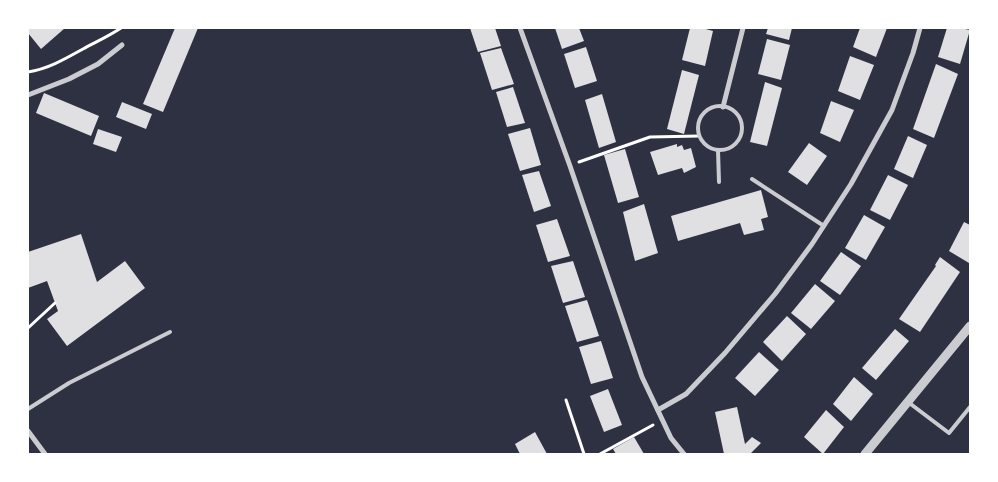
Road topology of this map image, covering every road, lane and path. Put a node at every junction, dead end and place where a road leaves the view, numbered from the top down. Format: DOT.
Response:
graph roads {
  1 [pos="121,28"];
  2 [pos="520,28"];
  3 [pos="743,28"];
  4 [pos="920,28"];
  5 [pos="122,45"];
  6 [pos="28,72"];
  7 [pos="28,95"];
  8 [pos="723,107"];
  9 [pos="699,136"];
  10 [pos="718,150"];
  11 [pos="570,166"];
  12 [pos="752,179"];
  13 [pos="720,182"];
  14 [pos="824,226"];
  15 [pos="55,303"];
  16 [pos="970,326"];
  17 [pos="28,328"];
  18 [pos="170,332"];
  19 [pos="566,400"];
  20 [pos="908,402"];
  21 [pos="970,407"];
  22 [pos="28,409"];
  23 [pos="658,410"];
  24 [pos="662,420"];
  25 [pos="28,431"];
  26 [pos="45,454"];
  27 [pos="584,454"];
  28 [pos="600,454"];
  29 [pos="684,454"];
  30 [pos="865,454"];
  1 -- 6 [label="path"];
  2 -- 11 [label="street"];
  3 -- 8 [label="street"];
  4 -- 14 [label="street"];
  5 -- 7 [label="street"];
  8 -- 9 [label="lane"];
  8 -- 10 [label="lane"];
  9 -- 10 [label="lane"];
  9 -- 11 [label="path"];
  10 -- 13 [label="lane"];
  11 -- 23 [label="street"];
  12 -- 14 [label="lane"];
  14 -- 23 [label="street"];
  15 -- 17 [label="path"];
  16 -- 20 [label="street"];
  18 -- 22 [label="lane"];
  19 -- 27 [label="path"];
  20 -- 21 [label="lane"];
  20 -- 30 [label="street"];
  23 -- 24 [label="street"];
  24 -- 28 [label="path"];
  24 -- 29 [label="street"];
  25 -- 26 [label="street"];
}
